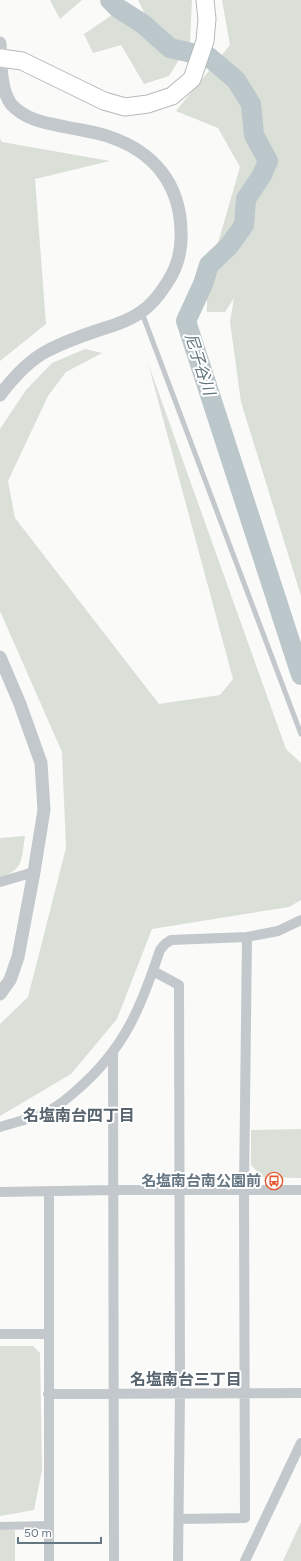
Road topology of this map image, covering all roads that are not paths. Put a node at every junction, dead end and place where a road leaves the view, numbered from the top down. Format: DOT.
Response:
graph roads {
  1 [pos="205,0"];
  2 [pos="0,51"];
  3 [pos="141,312"];
  4 [pos="0,395"];
  5 [pos="0,657"];
  6 [pos="301,734"];
  7 [pos="34,872"];
  8 [pos="0,882"];
  9 [pos="301,920"];
  10 [pos="247,937"];
  11 [pos="153,971"];
  12 [pos="0,994"];
  13 [pos="113,1053"];
  14 [pos="0,1127"];
  15 [pos="113,1190"];
  16 [pos="180,1190"];
  17 [pos="244,1190"];
  18 [pos="301,1190"];
  19 [pos="49,1191"];
  20 [pos="0,1192"];
  21 [pos="0,1334"];
  22 [pos="48,1334"];
  23 [pos="180,1392"];
  24 [pos="244,1392"];
  25 [pos="301,1392"];
  26 [pos="114,1393"];
  27 [pos="48,1394"];
  28 [pos="301,1443"];
  29 [pos="179,1519"];
  30 [pos="49,1525"];
  31 [pos="0,1526"];
  32 [pos="49,1561"];
  33 [pos="114,1561"];
  34 [pos="178,1561"];
  35 [pos="245,1561"];
  1 -- 2 [label="highway"];
  2 -- 3 [label="street"];
  3 -- 4 [label="street"];
  3 -- 6 [label="lane"];
  5 -- 7 [label="street"];
  7 -- 8 [label="street"];
  7 -- 12 [label="street"];
  9 -- 10 [label="street"];
  10 -- 11 [label="street"];
  10 -- 17 [label="street"];
  11 -- 13 [label="street"];
  11 -- 16 [label="street"];
  13 -- 14 [label="street"];
  13 -- 15 [label="street"];
  15 -- 16 [label="street"];
  15 -- 19 [label="street"];
  15 -- 26 [label="street"];
  16 -- 17 [label="street"];
  16 -- 23 [label="street"];
  17 -- 18 [label="street"];
  17 -- 24 [label="street"];
  19 -- 20 [label="street"];
  19 -- 22 [label="street"];
  21 -- 22 [label="street"];
  22 -- 27 [label="street"];
  23 -- 24 [label="street"];
  23 -- 26 [label="street"];
  23 -- 29 [label="street"];
  24 -- 25 [label="street"];
  24 -- 29 [label="street"];
  26 -- 27 [label="street"];
  26 -- 33 [label="street"];
  27 -- 30 [label="street"];
  28 -- 35 [label="street"];
  29 -- 34 [label="street"];
  30 -- 31 [label="street"];
  30 -- 32 [label="street"];
}
